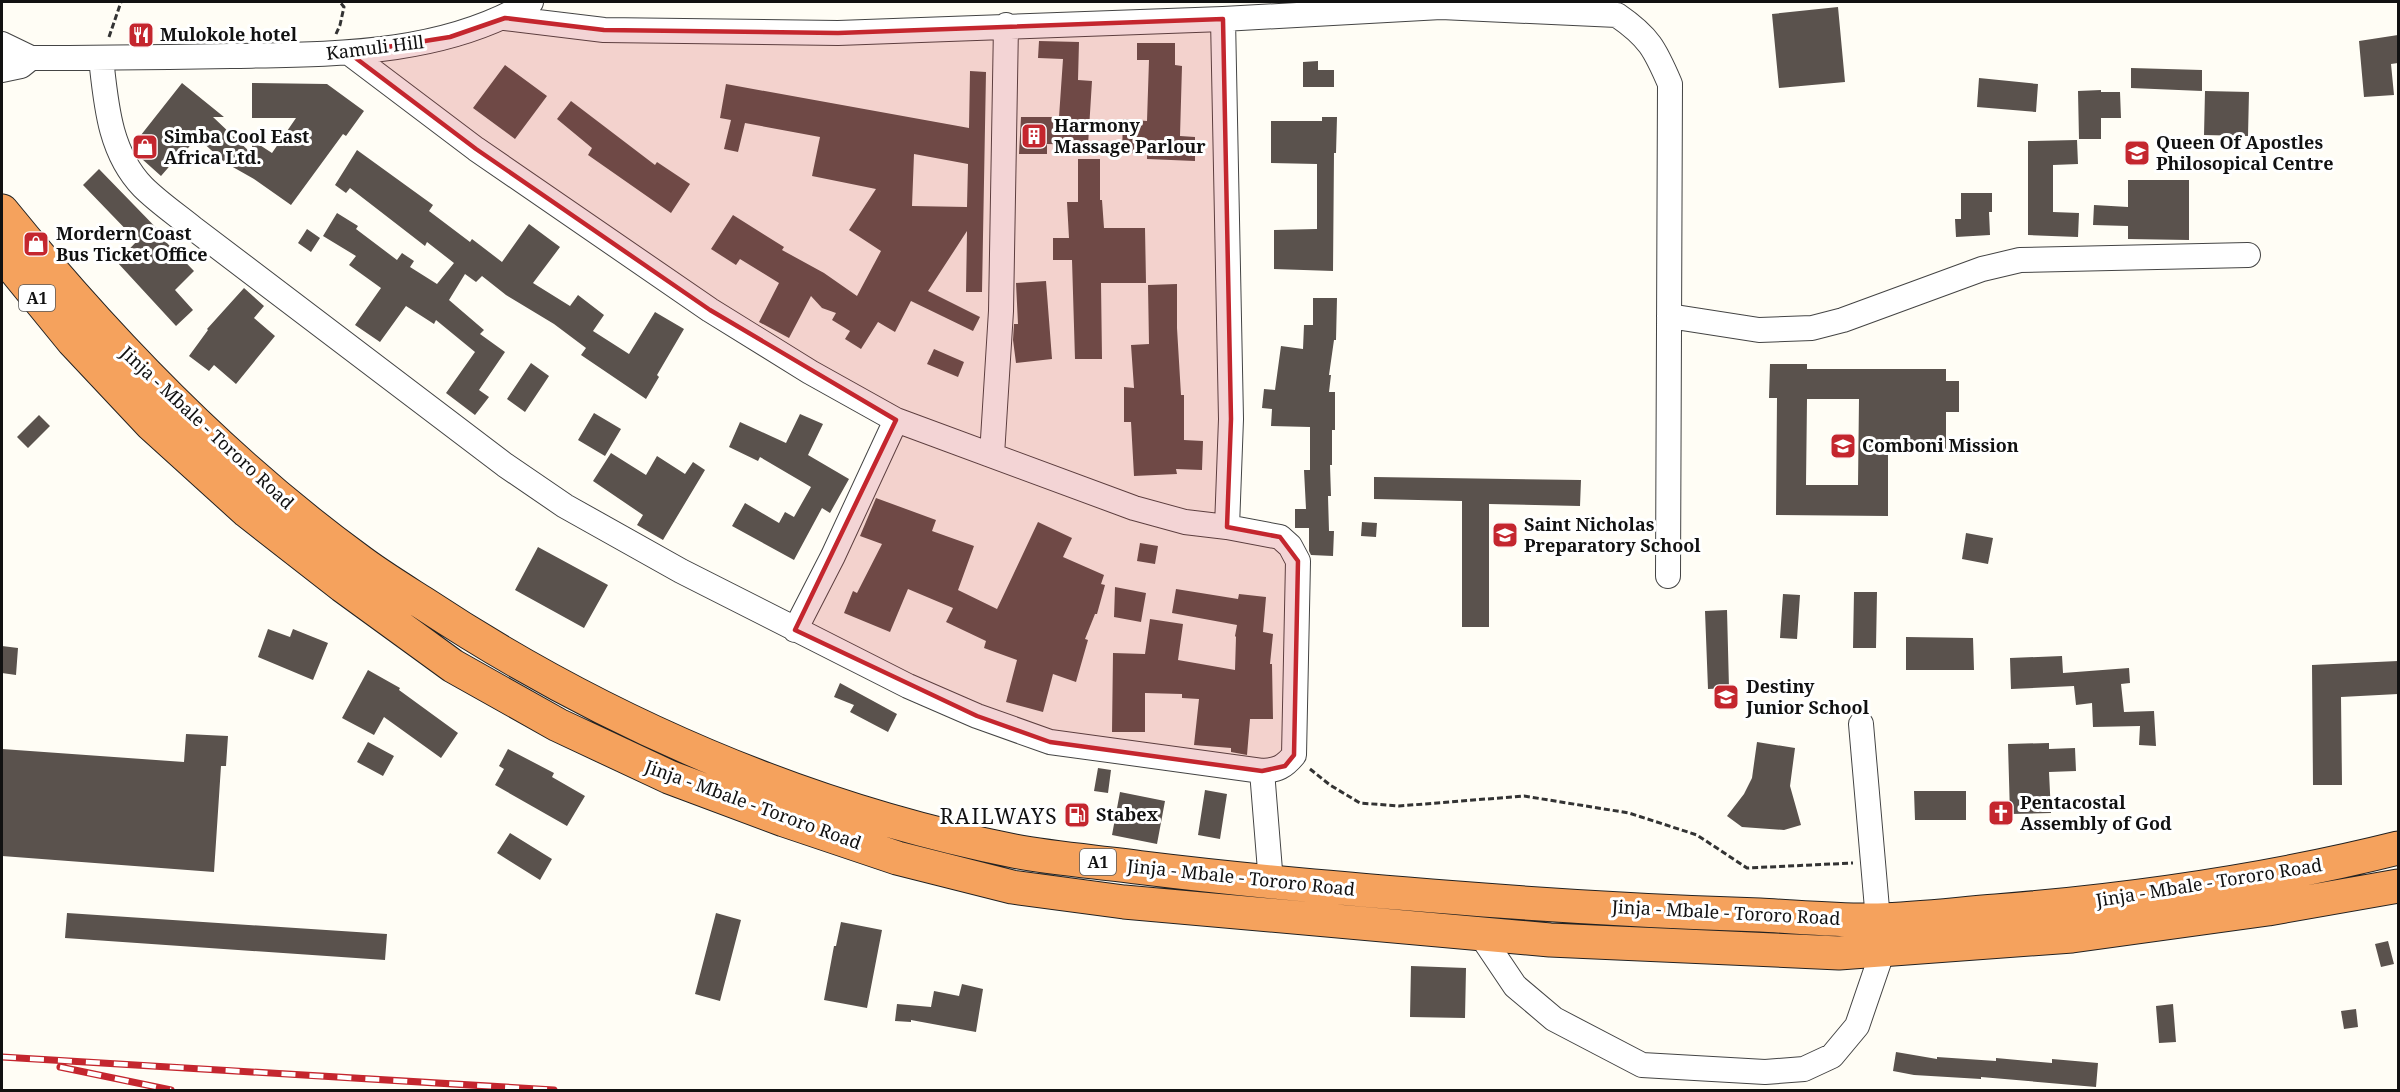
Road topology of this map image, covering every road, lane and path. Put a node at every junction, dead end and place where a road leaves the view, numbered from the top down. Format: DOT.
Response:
graph roads {
  1 [pos="121,2"];
  2 [pos="340,2"];
  3 [pos="531,2"];
  4 [pos="505,18"];
  5 [pos="1223,19"];
  6 [pos="1006,25"];
  7 [pos="2,44"];
  8 [pos="337,54"];
  9 [pos="31,58"];
  10 [pos="101,58"];
  11 [pos="2,70"];
  12 [pos="2,211"];
  13 [pos="2,254"];
  14 [pos="2248,255"];
  15 [pos="1669,316"];
  16 [pos="896,420"];
  17 [pos="992,455"];
  18 [pos="1227,527"];
  19 [pos="1668,576"];
  20 [pos="795,630"];
  21 [pos="1861,724"];
  22 [pos="1293,755"];
  23 [pos="1262,771"];
  24 [pos="2398,848"];
  25 [pos="1873,862"];
  26 [pos="1271,884"];
  27 [pos="2398,886"];
  28 [pos="1480,934"];
  29 [pos="1880,935"];
  1 -- 10 [label="path"];
  2 -- 8 [label="path"];
  3 -- 4 [label="street, Kamuli Hill"];
  4 -- 6 [label="street"];
  4 -- 8 [label="street, Kamuli Hill"];
  5 -- 6 [label="street"];
  5 -- 15 [label="street"];
  5 -- 18 [label="street"];
  6 -- 17 [label="street"];
  7 -- 9 [label="street, Kamuli Hill"];
  8 -- 10 [label="street, Kamuli Hill"];
  8 -- 16 [label="street"];
  9 -- 10 [label="street, Kamuli Hill"];
  9 -- 11 [label="street, Kamuli Hill"];
  10 -- 20 [label="street"];
  12 -- 26 [label="highway, Jinja - Mbale - Tororo Road / A1"];
  13 -- 28 [label="highway, Jinja - Mbale - Tororo Road / A1"];
  14 -- 15 [label="street"];
  15 -- 19 [label="street"];
  16 -- 17 [label="street"];
  16 -- 20 [label="street"];
  17 -- 18 [label="street"];
  18 -- 22 [label="street"];
  20 -- 23 [label="street"];
  21 -- 25 [label="street"];
  22 -- 23 [label="street"];
  22 -- 25 [label="path"];
  23 -- 26 [label="street"];
  24 -- 29 [label="highway, Jinja - Mbale - Tororo Road / A1"];
  25 -- 29 [label="street"];
  26 -- 29 [label="highway, Jinja - Mbale - Tororo Road / A1"];
  27 -- 29 [label="highway, Jinja - Mbale - Tororo Road / A1"];
  28 -- 29 [label="highway, Jinja - Mbale - Tororo Road / A1"];
  28 -- 29 [label="street"];
}
